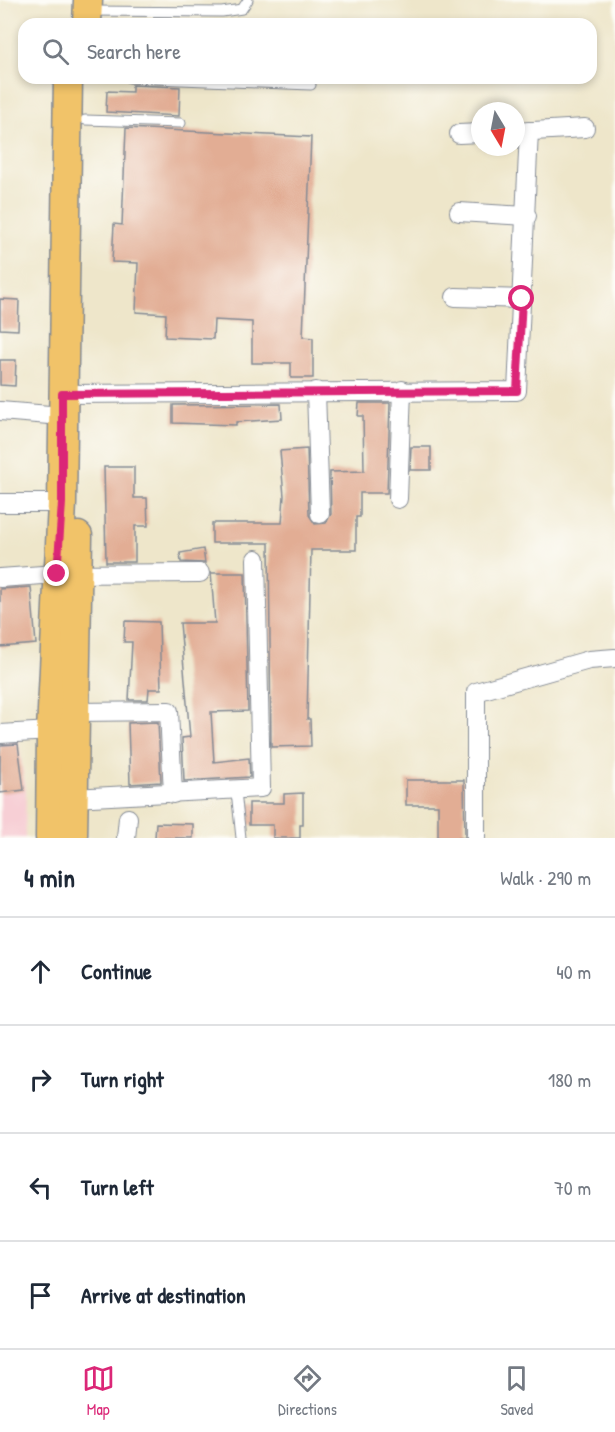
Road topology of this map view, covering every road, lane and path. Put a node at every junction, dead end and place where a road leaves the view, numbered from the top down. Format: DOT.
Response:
graph roads {
  1 [pos="248,0"];
  2 [pos="80,12"];
  3 [pos="68,84"];
  4 [pos="86,84"];
  5 [pos="86,120"];
  6 [pos="181,123"];
  7 [pos="585,128"];
  8 [pos="525,131"];
  9 [pos="471,133"];
  10 [pos="459,134"];
  11 [pos="523,156"];
  12 [pos="459,212"];
  13 [pos="527,216"];
  14 [pos="455,297"];
  15 [pos="522,299"];
  16 [pos="402,390"];
  17 [pos="316,392"];
  18 [pos="69,401"];
  19 [pos="0,411"];
  20 [pos="398,499"];
  21 [pos="0,502"];
  22 [pos="62,503"];
  23 [pos="320,514"];
  24 [pos="256,559"];
  25 [pos="200,573"];
  26 [pos="67,574"];
  27 [pos="0,578"];
  28 [pos="615,658"];
  29 [pos="76,712"];
  30 [pos="51,731"];
  31 [pos="0,734"];
  32 [pos="236,791"];
  33 [pos="172,794"];
  34 [pos="73,798"];
  35 [pos="128,818"];
  36 [pos="50,838"];
  37 [pos="73,838"];
  38 [pos="126,838"];
  39 [pos="241,838"];
  40 [pos="476,838"];
  1 -- 2 [label="lane"];
  3 -- 18 [label="main road"];
  4 -- 5 [label="main road"];
  5 -- 6 [label="lane"];
  5 -- 18 [label="main road"];
  7 -- 8 [label="street"];
  9 -- 10 [label="street"];
  11 -- 13 [label="street"];
  12 -- 13 [label="street"];
  13 -- 15 [label="street"];
  14 -- 15 [label="street"];
  15 -- 16 [label="street"];
  16 -- 17 [label="street"];
  16 -- 20 [label="street"];
  17 -- 18 [label="street"];
  17 -- 23 [label="street"];
  18 -- 19 [label="street"];
  18 -- 22 [label="main road"];
  18 -- 26 [label="main road"];
  21 -- 22 [label="street"];
  22 -- 26 [label="main road"];
  24 -- 32 [label="street"];
  25 -- 26 [label="street"];
  26 -- 27 [label="street"];
  26 -- 29 [label="main road"];
  26 -- 30 [label="main road"];
  28 -- 40 [label="street"];
  29 -- 33 [label="street"];
  29 -- 34 [label="main road"];
  30 -- 31 [label="street"];
  30 -- 36 [label="main road"];
  32 -- 33 [label="street"];
  32 -- 39 [label="lane"];
  33 -- 34 [label="street"];
  34 -- 37 [label="main road"];
  35 -- 38 [label="street"];
}
